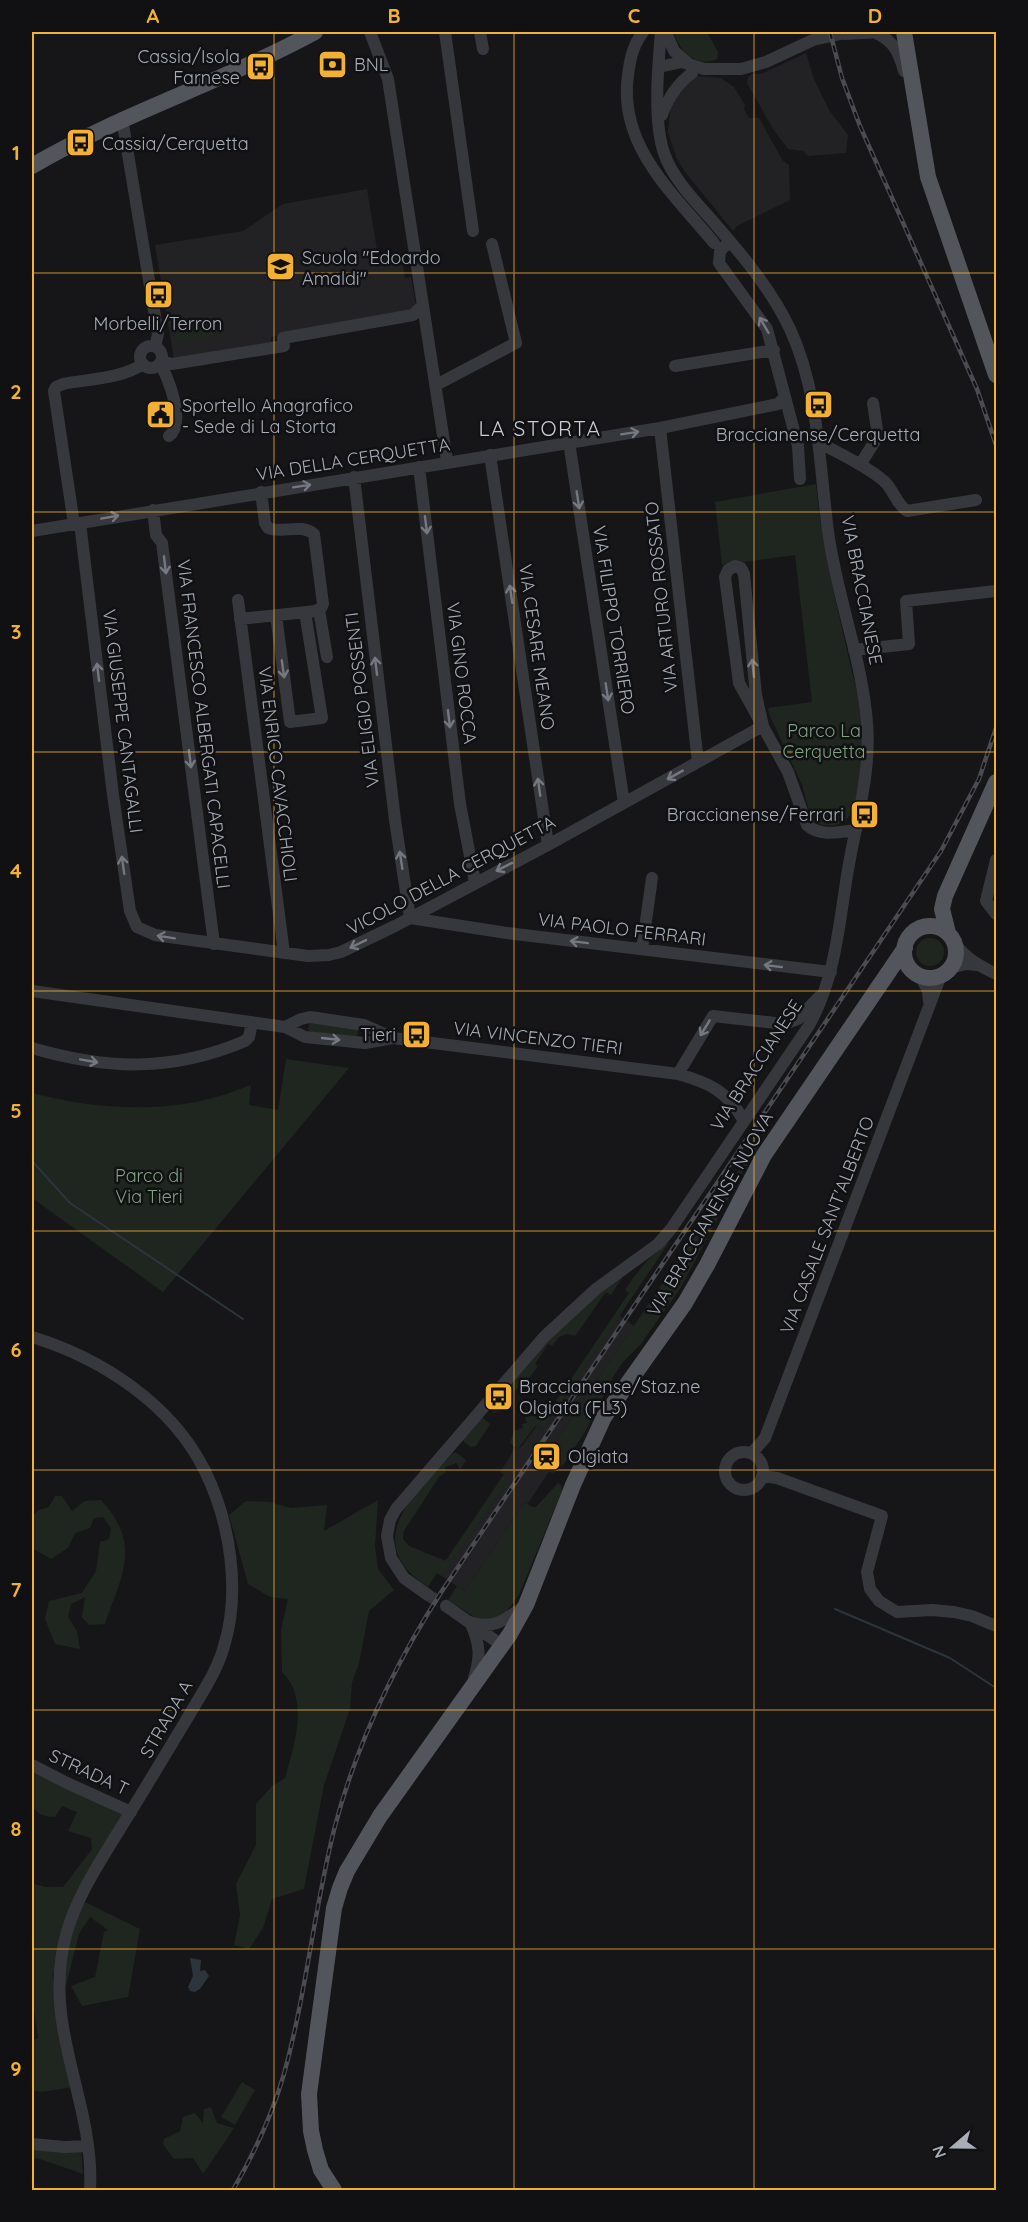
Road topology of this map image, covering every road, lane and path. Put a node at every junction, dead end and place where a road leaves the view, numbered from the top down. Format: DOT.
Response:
graph roads {
  1 [pos="315,32"];
  2 [pos="370,32"];
  3 [pos="445,32"];
  4 [pos="480,32"];
  5 [pos="643,32"];
  6 [pos="661,32"];
  7 [pos="666,32"];
  8 [pos="878,32"];
  9 [pos="904,32"];
  10 [pos="848,33"];
  11 [pos="483,49"];
  12 [pos="659,67"];
  13 [pos="695,69"];
  14 [pos="917,112"];
  15 [pos="122,118"];
  16 [pos="659,128"];
  17 [pos="32,166"];
  18 [pos="473,231"];
  19 [pos="726,237"];
  20 [pos="492,244"];
  21 [pos="717,247"];
  22 [pos="423,305"];
  23 [pos="154,347"];
  24 [pos="774,350"];
  25 [pos="161,362"];
  26 [pos="143,364"];
  27 [pos="675,366"];
  28 [pos="996,375"];
  29 [pos="436,386"];
  30 [pos="785,398"];
  31 [pos="873,403"];
  32 [pos="660,428"];
  33 [pos="170,436"];
  34 [pos="569,442"];
  35 [pos="818,442"];
  36 [pos="490,455"];
  37 [pos="447,461"];
  38 [pos="860,465"];
  39 [pos="419,467"];
  40 [pos="354,477"];
  41 [pos="800,479"];
  42 [pos="261,492"];
  43 [pos="976,500"];
  44 [pos="153,510"];
  45 [pos="77,523"];
  46 [pos="32,531"];
  47 [pos="996,591"];
  48 [pos="238,600"];
  49 [pos="319,610"];
  50 [pos="305,612"];
  51 [pos="276,615"];
  52 [pos="240,620"];
  53 [pos="854,650"];
  54 [pos="327,657"];
  55 [pos="763,726"];
  56 [pos="698,762"];
  57 [pos="996,782"];
  58 [pos="624,803"];
  59 [pos="855,830"];
  60 [pos="972,834"];
  61 [pos="548,845"];
  62 [pos="996,860"];
  63 [pos="652,878"];
  64 [pos="475,882"];
  65 [pos="994,883"];
  66 [pos="996,912"];
  67 [pos="410,918"];
  68 [pos="134,922"];
  69 [pos="917,930"];
  70 [pos="951,937"];
  71 [pos="214,944"];
  72 [pos="905,948"];
  73 [pos="642,949"];
  74 [pos="284,952"];
  75 [pos="976,965"];
  76 [pos="946,971"];
  77 [pos="831,972"];
  78 [pos="918,974"];
  79 [pos="996,974"];
  80 [pos="883,981"];
  81 [pos="826,988"];
  82 [pos="32,992"];
  83 [pos="929,1007"];
  84 [pos="310,1017"];
  85 [pos="252,1023"];
  86 [pos="363,1025"];
  87 [pos="285,1026"];
  88 [pos="305,1037"];
  89 [pos="393,1038"];
  90 [pos="357,1042"];
  91 [pos="32,1048"];
  92 [pos="678,1074"];
  93 [pos="744,1120"];
  94 [pos="32,1337"];
  95 [pos="752,1454"];
  96 [pos="762,1476"];
  97 [pos="429,1595"];
  98 [pos="526,1605"];
  99 [pos="446,1606"];
  100 [pos="470,1622"];
  101 [pos="996,1626"];
  102 [pos="503,1646"];
  103 [pos="471,1689"];
  104 [pos="32,1765"];
  105 [pos="131,1812"];
  106 [pos="32,2144"];
  107 [pos="88,2146"];
  108 [pos="90,2190"];
  109 [pos="334,2190"];
  1 -- 15 [label="main road"];
  2 -- 22 [label="street"];
  3 -- 18 [label="street"];
  4 -- 11 [label="street"];
  5 -- 21 [label="street"];
  6 -- 12 [label="street, VIA BRACCIANESE"];
  7 -- 13 [label="street"];
  8 -- 10 [label="street"];
  8 -- 14 [label="street"];
  9 -- 14 [label="main road"];
  10 -- 13 [label="street"];
  12 -- 13 [label="street"];
  12 -- 16 [label="street, VIA BRACCIANESE"];
  13 -- 16 [label="street"];
  14 -- 28 [label="main road"];
  15 -- 17 [label="main road"];
  15 -- 23 [label="street"];
  16 -- 19 [label="street, VIA BRACCIANESE"];
  19 -- 21 [label="street"];
  19 -- 35 [label="street, VIA BRACCIANESE"];
  20 -- 29 [label="street"];
  24 -- 21 [label="street, one-way"];
  22 -- 25 [label="street"];
  22 -- 29 [label="street"];
  23 -- 25 [label="street"];
  23 -- 26 [label="street"];
  24 -- 27 [label="street"];
  24 -- 30 [label="street"];
  25 -- 26 [label="street"];
  25 -- 33 [label="street"];
  26 -- 45 [label="street, VIA GIUSEPPE CANTAGALLI"];
  29 -- 37 [label="street"];
  30 -- 32 [label="street, VIA DELLA CERQUETTA"];
  30 -- 41 [label="street"];
  31 -- 38 [label="street"];
  34 -- 32 [label="street, VIA DELLA CERQUETTA, one-way"];
  32 -- 56 [label="street, VIA ARTURO ROSSATO"];
  34 -- 36 [label="street, VIA DELLA CERQUETTA"];
  34 -- 58 [label="street, VIA FILIPPO TORRIERO, one-way"];
  35 -- 38 [label="street"];
  35 -- 53 [label="street, VIA BRACCIANESE"];
  36 -- 37 [label="street, VIA DELLA CERQUETTA"];
  61 -- 36 [label="street, VIA CESARE MEANO, one-way"];
  37 -- 39 [label="street, VIA DELLA CERQUETTA"];
  38 -- 43 [label="street"];
  39 -- 40 [label="street, VIA DELLA CERQUETTA"];
  39 -- 64 [label="street, VIA GINO ROCCA, one-way"];
  42 -- 40 [label="street, VIA DELLA CERQUETTA, one-way"];
  67 -- 40 [label="street, VIA ELIGIO POSSENTI, one-way"];
  42 -- 44 [label="street, VIA DELLA CERQUETTA"];
  42 -- 49 [label="street"];
  45 -- 44 [label="street, VIA DELLA CERQUETTA, one-way"];
  44 -- 71 [label="street, VIA FRANCESCO ALBERGATI CAPACELLI, one-way"];
  45 -- 46 [label="street, VIA DELLA CERQUETTA"];
  68 -- 45 [label="street, VIA GIUSEPPE CANTAGALLI, one-way"];
  47 -- 53 [label="street"];
  48 -- 52 [label="street, VIA ENRICO CAVACCHIOLI"];
  49 -- 50 [label="street"];
  49 -- 54 [label="street"];
  50 -- 51 [label="street"];
  51 -- 50 [label="street, one-way"];
  51 -- 52 [label="street"];
  52 -- 74 [label="street, VIA ENRICO CAVACCHIOLI"];
  53 -- 59 [label="street, VIA BRACCIANESE"];
  55 -- 55 [label="street, one-way"];
  55 -- 56 [label="street, VICOLO DELLA CERQUETTA"];
  55 -- 59 [label="street"];
  56 -- 58 [label="street, VICOLO DELLA CERQUETTA, one-way"];
  57 -- 60 [label="main road"];
  58 -- 61 [label="street, VICOLO DELLA CERQUETTA"];
  59 -- 77 [label="street, VIA BRACCIANESE"];
  60 -- 69 [label="main road"];
  60 -- 70 [label="main road"];
  61 -- 64 [label="street, VICOLO DELLA CERQUETTA, one-way"];
  62 -- 65 [label="street"];
  63 -- 73 [label="street"];
  64 -- 67 [label="street, VICOLO DELLA CERQUETTA"];
  65 -- 66 [label="street"];
  73 -- 67 [label="street, VIA PAOLO FERRARI, one-way"];
  67 -- 74 [label="street, VICOLO DELLA CERQUETTA, one-way"];
  71 -- 68 [label="street, VICOLO DELLA CERQUETTA, one-way"];
  69 -- 70 [label="main road"];
  69 -- 72 [label="main road"];
  70 -- 75 [label="street"];
  70 -- 76 [label="main road"];
  71 -- 74 [label="street, VICOLO DELLA CERQUETTA"];
  72 -- 78 [label="main road"];
  72 -- 80 [label="main road, VIA BRACCIANENSE NUOVA"];
  77 -- 73 [label="street, VIA PAOLO FERRARI, one-way"];
  75 -- 76 [label="street"];
  75 -- 79 [label="street"];
  76 -- 78 [label="main road"];
  76 -- 83 [label="street, VIA CASALE SANT'ALBERTO"];
  77 -- 81 [label="street, VIA BRACCIANESE"];
  78 -- 80 [label="main road"];
  78 -- 83 [label="street"];
  80 -- 98 [label="main road, VIA BRACCIANENSE NUOVA"];
  81 -- 92 [label="street, one-way"];
  81 -- 93 [label="street, VIA BRACCIANESE"];
  82 -- 85 [label="street, VIA VINCENZO TIERI"];
  83 -- 95 [label="street, VIA CASALE SANT'ALBERTO"];
  84 -- 86 [label="street, VIA VINCENZO TIERI"];
  84 -- 87 [label="street, VIA VINCENZO TIERI"];
  84 -- 88 [label="street"];
  85 -- 87 [label="street, VIA VINCENZO TIERI"];
  91 -- 85 [label="street, one-way"];
  86 -- 89 [label="street, VIA VINCENZO TIERI"];
  86 -- 90 [label="street"];
  87 -- 88 [label="street, VIA VINCENZO TIERI"];
  88 -- 90 [label="street, VIA VINCENZO TIERI, one-way"];
  89 -- 90 [label="street, VIA VINCENZO TIERI"];
  89 -- 92 [label="street, VIA VINCENZO TIERI"];
  92 -- 93 [label="street, VIA VINCENZO TIERI"];
  93 -- 97 [label="street, VIA BRACCIANESE"];
  94 -- 105 [label="street, STRADA A"];
  95 -- 96 [label="street"];
  95 -- 96 [label="street"];
  96 -- 101 [label="street"];
  98 -- 100 [label="street"];
  98 -- 102 [label="main road"];
  99 -- 100 [label="street"];
  100 -- 102 [label="street"];
  100 -- 103 [label="street"];
  102 -- 103 [label="main road"];
  103 -- 109 [label="main road"];
  104 -- 105 [label="street, STRADA T"];
  105 -- 107 [label="street, STRADA A"];
  106 -- 107 [label="street"];
  107 -- 108 [label="street, STRADA A"];
}
